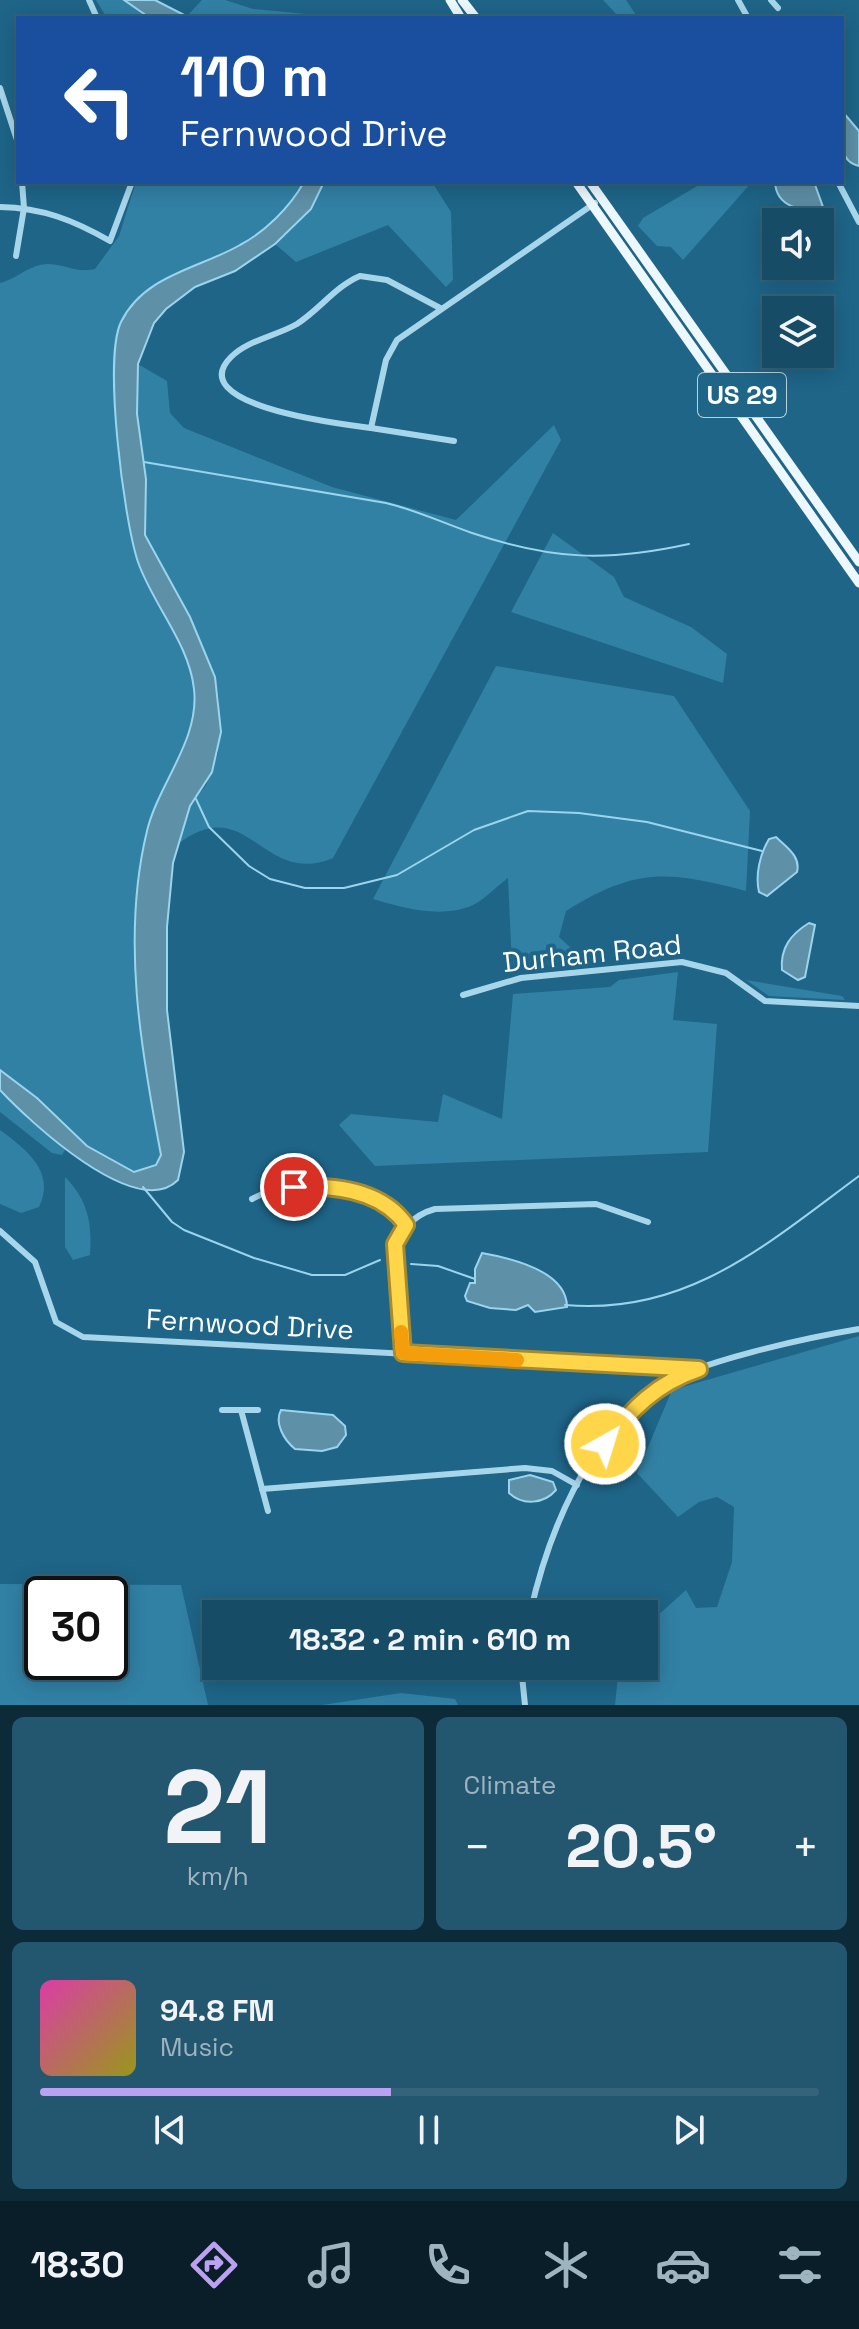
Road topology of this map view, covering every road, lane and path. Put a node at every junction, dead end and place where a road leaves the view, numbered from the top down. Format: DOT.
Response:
graph roads {
  1 [pos="462,0"];
  2 [pos="771,0"];
  3 [pos="778,8"];
  4 [pos="474,16"];
  5 [pos="0,88"];
  6 [pos="16,137"];
  7 [pos="22,184"];
  8 [pos="131,184"];
  9 [pos="577,184"];
  10 [pos="591,184"];
  11 [pos="839,184"];
  12 [pos="601,198"];
  13 [pos="592,205"];
  14 [pos="0,207"];
  15 [pos="24,208"];
  16 [pos="859,222"];
  17 [pos="16,256"];
  18 [pos="440,308"];
  19 [pos="371,428"];
  20 [pos="454,441"];
  21 [pos="859,562"];
  22 [pos="859,583"];
  23 [pos="463,995"];
  24 [pos="859,1006"];
  25 [pos="252,1199"];
  26 [pos="648,1222"];
  27 [pos="406,1225"];
  28 [pos="0,1231"];
  29 [pos="859,1329"];
  30 [pos="403,1353"];
  31 [pos="699,1369"];
  32 [pos="222,1410"];
  33 [pos="241,1410"];
  34 [pos="258,1410"];
  35 [pos="577,1485"];
  36 [pos="262,1489"];
  37 [pos="268,1511"];
  38 [pos="533,1600"];
  39 [pos="522,1680"];
  40 [pos="525,1705"];
  1 -- 4 [label="main road"];
  2 -- 3 [label="street"];
  5 -- 6 [label="street"];
  7 -- 15 [label="street"];
  8 -- 15 [label="street"];
  9 -- 13 [label="main road, US 29"];
  10 -- 12 [label="main road, US 29"];
  11 -- 16 [label="street"];
  12 -- 13 [label="street"];
  12 -- 21 [label="main road, US 29"];
  13 -- 18 [label="street"];
  13 -- 22 [label="main road, US 29"];
  14 -- 15 [label="street"];
  15 -- 17 [label="street"];
  18 -- 19 [label="street"];
  18 -- 19 [label="street"];
  19 -- 20 [label="street"];
  23 -- 24 [label="street, Durham Road"];
  25 -- 27 [label="street"];
  26 -- 27 [label="street"];
  27 -- 30 [label="street"];
  28 -- 30 [label="street, Fernwood Drive"];
  29 -- 31 [label="street"];
  30 -- 31 [label="street, Fernwood Drive"];
  31 -- 35 [label="street"];
  32 -- 33 [label="street"];
  33 -- 34 [label="street"];
  33 -- 36 [label="street"];
  35 -- 36 [label="street"];
  35 -- 38 [label="street"];
  36 -- 37 [label="street"];
  39 -- 40 [label="street"];
}
